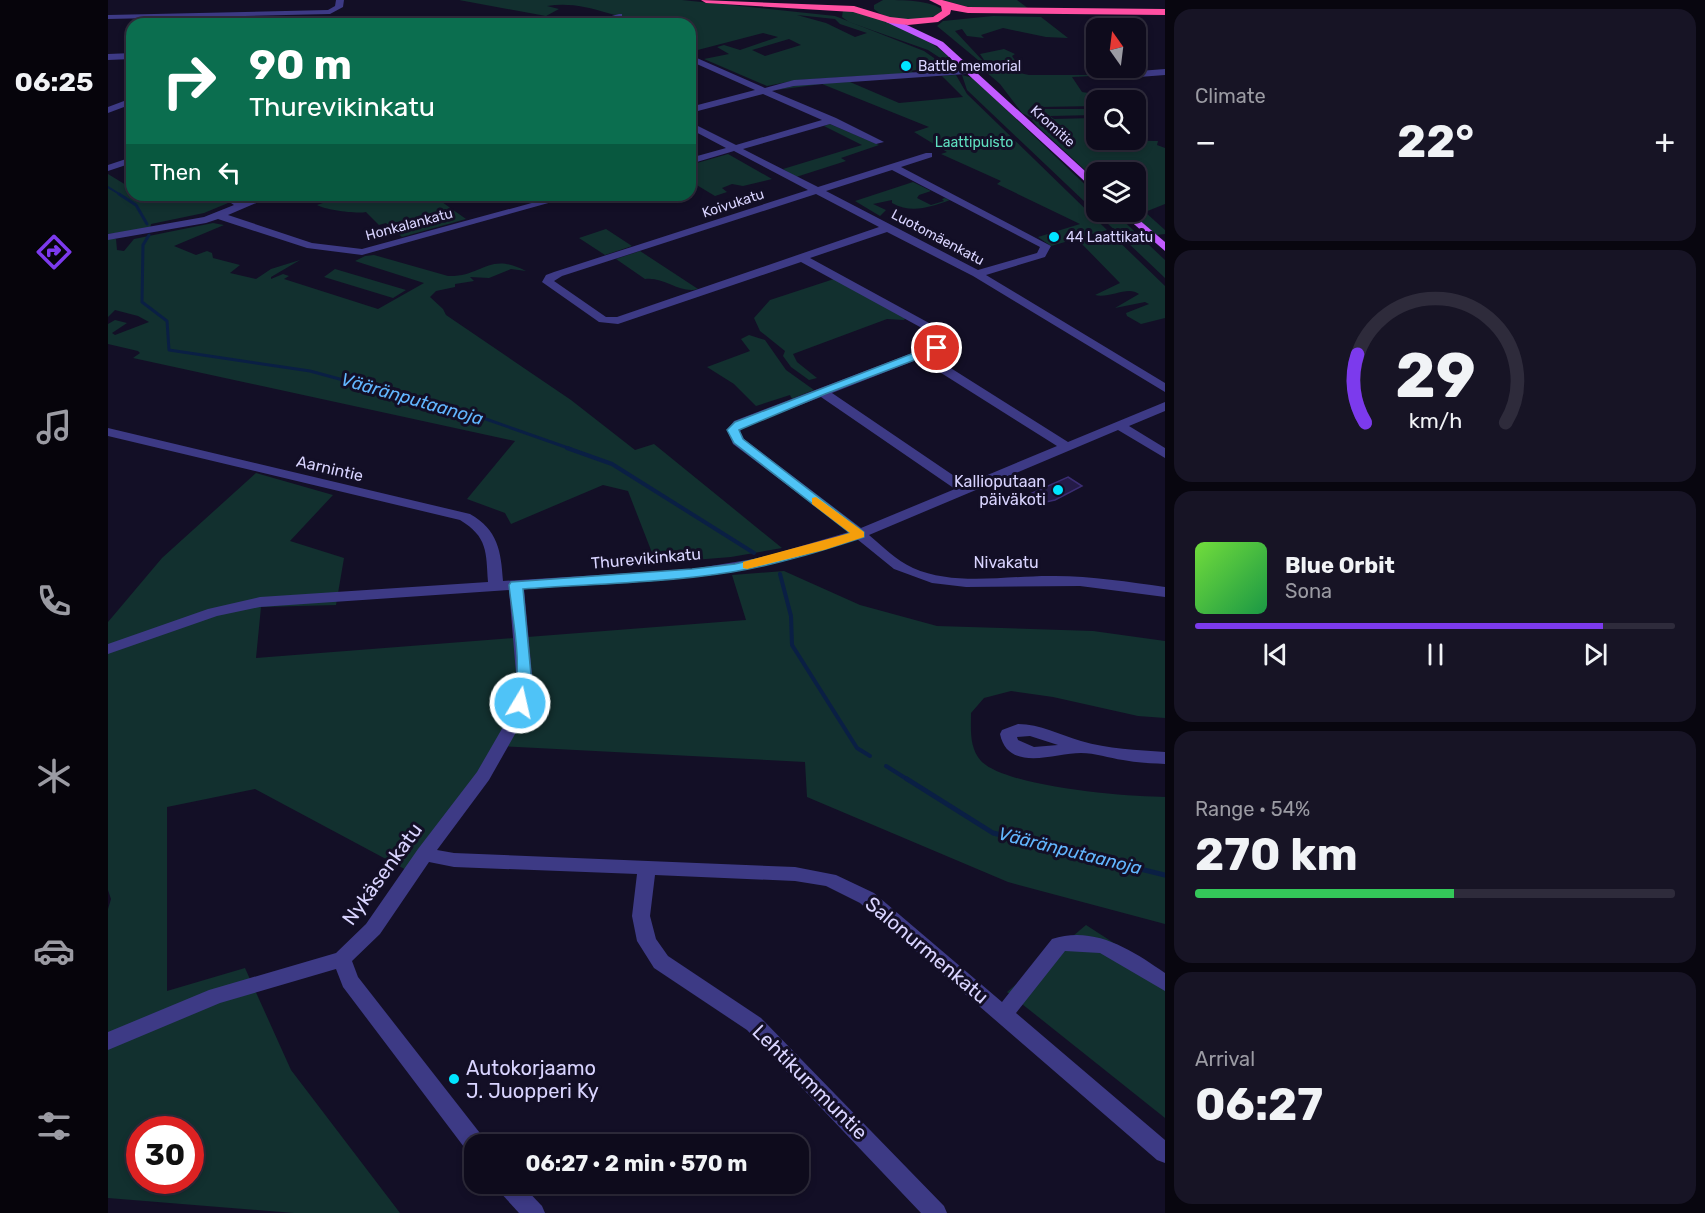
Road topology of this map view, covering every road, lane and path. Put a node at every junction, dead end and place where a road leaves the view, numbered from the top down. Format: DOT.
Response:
graph roads {
  1 [pos="330,0"];
  2 [pos="340,0"];
  3 [pos="706,0"];
  4 [pos="774,0"];
  5 [pos="857,0"];
  6 [pos="934,0"];
  7 [pos="946,6"];
  8 [pos="330,12"];
  9 [pos="1165,14"];
  10 [pos="619,16"];
  11 [pos="108,17"];
  12 [pos="328,18"];
  13 [pos="611,18"];
  14 [pos="889,20"];
  15 [pos="930,21"];
  16 [pos="126,57"];
  17 [pos="109,58"];
  18 [pos="696,61"];
  19 [pos="980,70"];
  20 [pos="969,71"];
  21 [pos="1165,72"];
  22 [pos="1146,73"];
  23 [pos="765,90"];
  24 [pos="126,103"];
  25 [pos="696,108"];
  26 [pos="108,110"];
  27 [pos="1017,113"];
  28 [pos="833,120"];
  29 [pos="696,128"];
  30 [pos="879,142"];
  31 [pos="734,148"];
  32 [pos="928,155"];
  33 [pos="696,159"];
  34 [pos="126,162"];
  35 [pos="894,167"];
  36 [pos="108,168"];
  37 [pos="1086,177"];
  38 [pos="817,192"];
  39 [pos="234,201"];
  40 [pos="255,201"];
  41 [pos="550,201"];
  42 [pos="242,206"];
  43 [pos="220,216"];
  44 [pos="1136,222"];
  45 [pos="888,228"];
  46 [pos="108,237"];
  47 [pos="1165,248"];
  48 [pos="801,257"];
  49 [pos="977,274"];
  50 [pos="920,354"];
  51 [pos="1165,388"];
  52 [pos="821,391"];
  53 [pos="1165,406"];
  54 [pos="1119,425"];
  55 [pos="108,432"];
  56 [pos="1067,447"];
  57 [pos="1165,454"];
  58 [pos="965,490"];
  59 [pos="860,534"];
  60 [pos="516,585"];
  61 [pos="496,586"];
  62 [pos="1165,592"];
  63 [pos="108,649"];
  64 [pos="1081,747"];
  65 [pos="1165,758"];
  66 [pos="424,854"];
  67 [pos="647,870"];
  68 [pos="342,958"];
  69 [pos="1165,983"];
  70 [pos="1004,1014"];
  71 [pos="108,1041"];
  72 [pos="467,1134"];
  73 [pos="1165,1153"];
  74 [pos="516,1194"];
  75 [pos="534,1213"];
  76 [pos="936,1213"];
  1 -- 8 [label="street"];
  2 -- 8 [label="street"];
  3 -- 14 [label="highway"];
  4 -- 5 [label="highway"];
  6 -- 7 [label="highway"];
  7 -- 9 [label="highway"];
  7 -- 15 [label="highway"];
  8 -- 11 [label="street"];
  8 -- 12 [label="street"];
  9 -- 15 [label="highway"];
  10 -- 13 [label="street"];
  14 -- 15 [label="highway"];
  14 -- 20 [label="main road, Kromitie"];
  15 -- 19 [label="main road, Kromitie"];
  16 -- 17 [label="street"];
  18 -- 23 [label="street"];
  19 -- 20 [label="street"];
  19 -- 27 [label="main road, Kromitie"];
  20 -- 23 [label="street"];
  20 -- 27 [label="main road, Kromitie"];
  21 -- 22 [label="street"];
  23 -- 25 [label="street"];
  23 -- 28 [label="street"];
  24 -- 26 [label="street"];
  27 -- 37 [label="main road, Kromitie"];
  28 -- 30 [label="street"];
  28 -- 31 [label="street"];
  29 -- 31 [label="street, Luotomäenkatu"];
  31 -- 33 [label="street"];
  31 -- 38 [label="street, Luotomäenkatu"];
  32 -- 35 [label="street, Koivukatu"];
  34 -- 36 [label="street"];
  35 -- 38 [label="street, Koivukatu"];
  35 -- 49 [label="street"];
  38 -- 45 [label="street, Luotomäenkatu"];
  38 -- 48 [label="street, Koivukatu"];
  39 -- 42 [label="street"];
  40 -- 42 [label="street"];
  41 -- 43 [label="street, Honkalankatu"];
  42 -- 43 [label="street"];
  43 -- 46 [label="street"];
  44 -- 47 [label="main road"];
  45 -- 48 [label="street"];
  45 -- 49 [label="street, Luotomäenkatu"];
  48 -- 50 [label="street"];
  49 -- 51 [label="street, Luotomäenkatu"];
  50 -- 52 [label="street"];
  50 -- 56 [label="street"];
  52 -- 58 [label="street"];
  52 -- 59 [label="street, Nivakatu"];
  53 -- 54 [label="street, Thurevikinkatu"];
  54 -- 56 [label="street, Thurevikinkatu"];
  54 -- 57 [label="street"];
  55 -- 61 [label="street, Aarnintie"];
  56 -- 58 [label="street, Thurevikinkatu"];
  58 -- 59 [label="street, Thurevikinkatu"];
  59 -- 60 [label="street, Thurevikinkatu"];
  59 -- 62 [label="street, Nivakatu"];
  60 -- 61 [label="street, Thurevikinkatu"];
  60 -- 66 [label="street, Nykäsenkatu"];
  61 -- 63 [label="street, Thurevikinkatu"];
  64 -- 65 [label="street"];
  66 -- 67 [label="street, Salonurmenkatu"];
  66 -- 68 [label="street, Nykäsenkatu"];
  67 -- 70 [label="street, Salonurmenkatu"];
  67 -- 76 [label="street, Lehtikummuntie"];
  68 -- 71 [label="street, Nykäsenkatu"];
  68 -- 72 [label="street"];
  69 -- 70 [label="street"];
  70 -- 73 [label="street, Salonurmenkatu"];
  74 -- 75 [label="street"];
}
